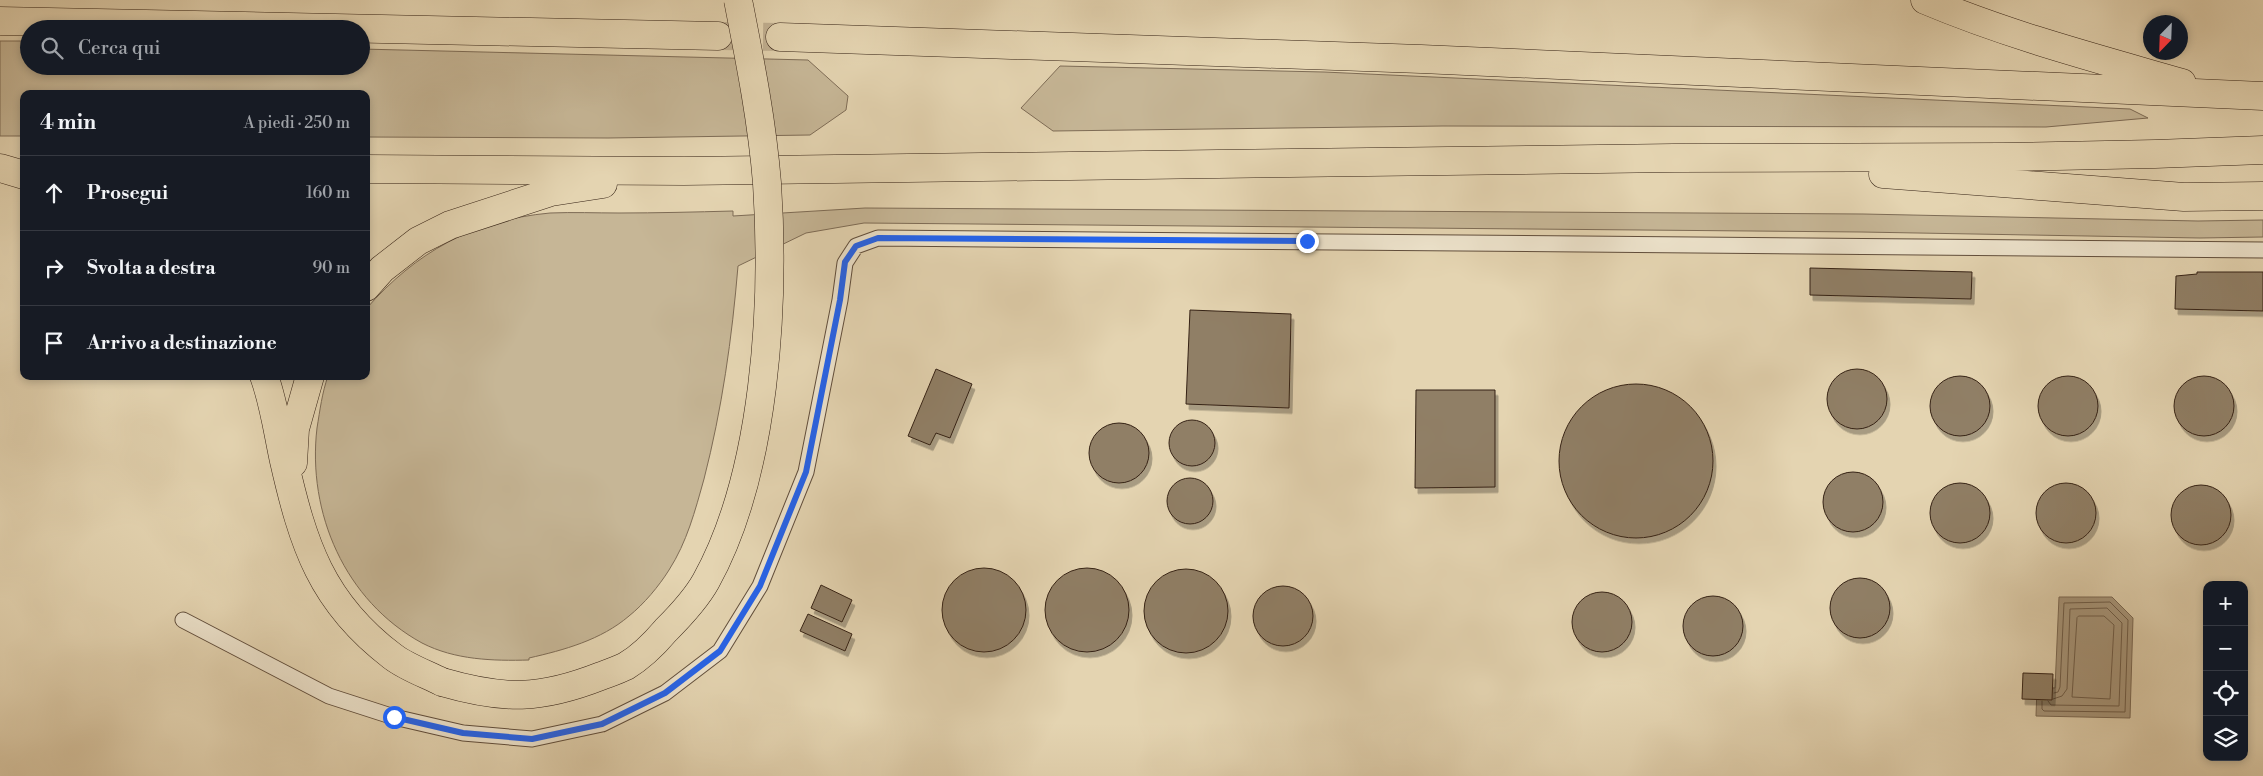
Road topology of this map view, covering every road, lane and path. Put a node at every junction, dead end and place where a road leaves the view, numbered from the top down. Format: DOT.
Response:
graph roads {
  1 [pos="738,0"];
  2 [pos="1925,0"];
  3 [pos="0,21"];
  4 [pos="20,21"];
  5 [pos="370,29"];
  6 [pos="718,36"];
  7 [pos="780,37"];
  8 [pos="2226,96"];
  9 [pos="2263,96"];
  10 [pos="2263,150"];
  11 [pos="1674,158"];
  12 [pos="20,166"];
  13 [pos="0,167"];
  14 [pos="370,169"];
  15 [pos="684,171"];
  16 [pos="20,174"];
  17 [pos="2263,196"];
  18 [pos="2263,250"];
  19 [pos="370,282"];
  20 [pos="265,380"];
  21 [pos="309,380"];
  22 [pos="291,495"];
  23 [pos="182,620"];
  1 -- 22 [label="highway, bridge"];
  2 -- 8 [label="highway"];
  3 -- 4 [label="highway"];
  5 -- 6 [label="highway"];
  7 -- 8 [label="highway"];
  8 -- 9 [label="highway"];
  10 -- 11 [label="highway"];
  11 -- 15 [label="highway"];
  11 -- 17 [label="highway"];
  12 -- 13 [label="highway"];
  13 -- 16 [label="highway"];
  14 -- 15 [label="highway"];
  15 -- 19 [label="highway"];
  18 -- 23 [label="lane"];
  20 -- 22 [label="highway"];
  21 -- 22 [label="highway"];
}
